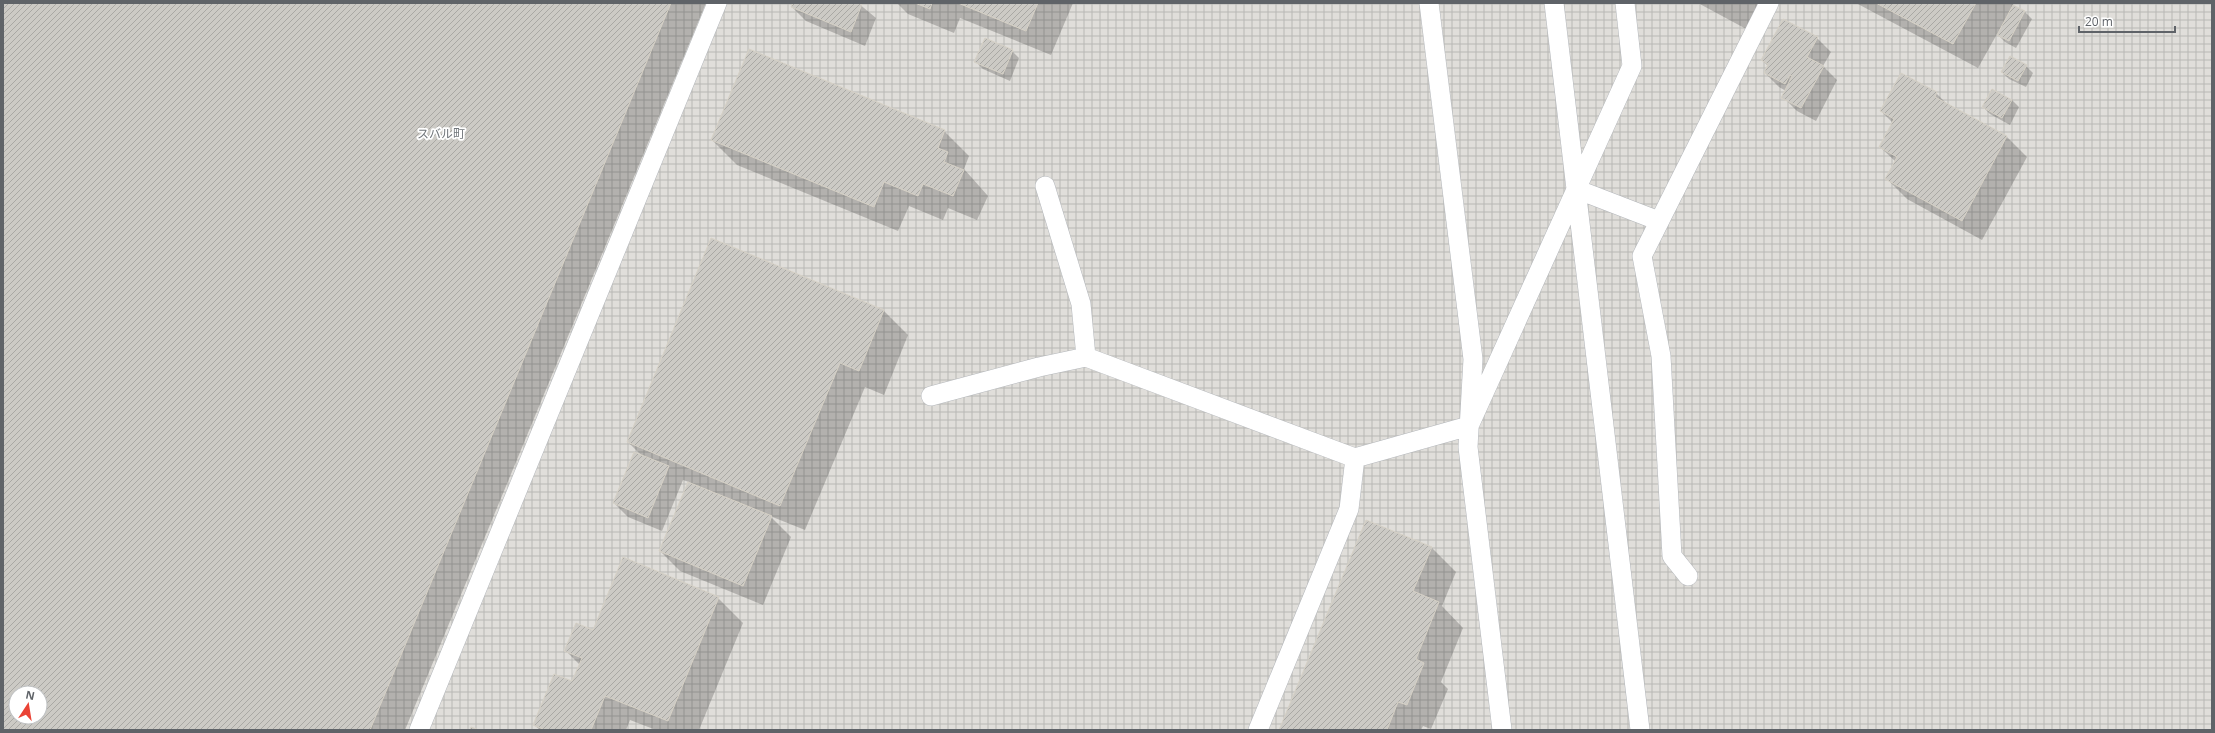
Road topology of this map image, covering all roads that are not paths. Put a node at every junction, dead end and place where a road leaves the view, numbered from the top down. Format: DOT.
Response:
graph roads {
  1 [pos="717,3"];
  2 [pos="1429,3"];
  3 [pos="1554,3"];
  4 [pos="1625,3"];
  5 [pos="1769,3"];
  6 [pos="1045,186"];
  7 [pos="1576,189"];
  8 [pos="1660,221"];
  9 [pos="1086,357"];
  10 [pos="931,396"];
  11 [pos="1469,426"];
  12 [pos="1355,458"];
  13 [pos="1688,576"];
  14 [pos="419,730"];
  15 [pos="1258,730"];
  16 [pos="1502,730"];
  17 [pos="1640,730"];
  1 -- 14 [label="lane"];
  2 -- 11 [label="lane"];
  3 -- 7 [label="lane"];
  4 -- 7 [label="lane"];
  5 -- 8 [label="lane"];
  6 -- 9 [label="lane"];
  7 -- 8 [label="lane"];
  7 -- 11 [label="lane"];
  7 -- 17 [label="lane"];
  8 -- 13 [label="lane"];
  9 -- 10 [label="lane"];
  9 -- 12 [label="lane"];
  11 -- 12 [label="lane"];
  11 -- 16 [label="lane"];
  12 -- 15 [label="lane"];
}
